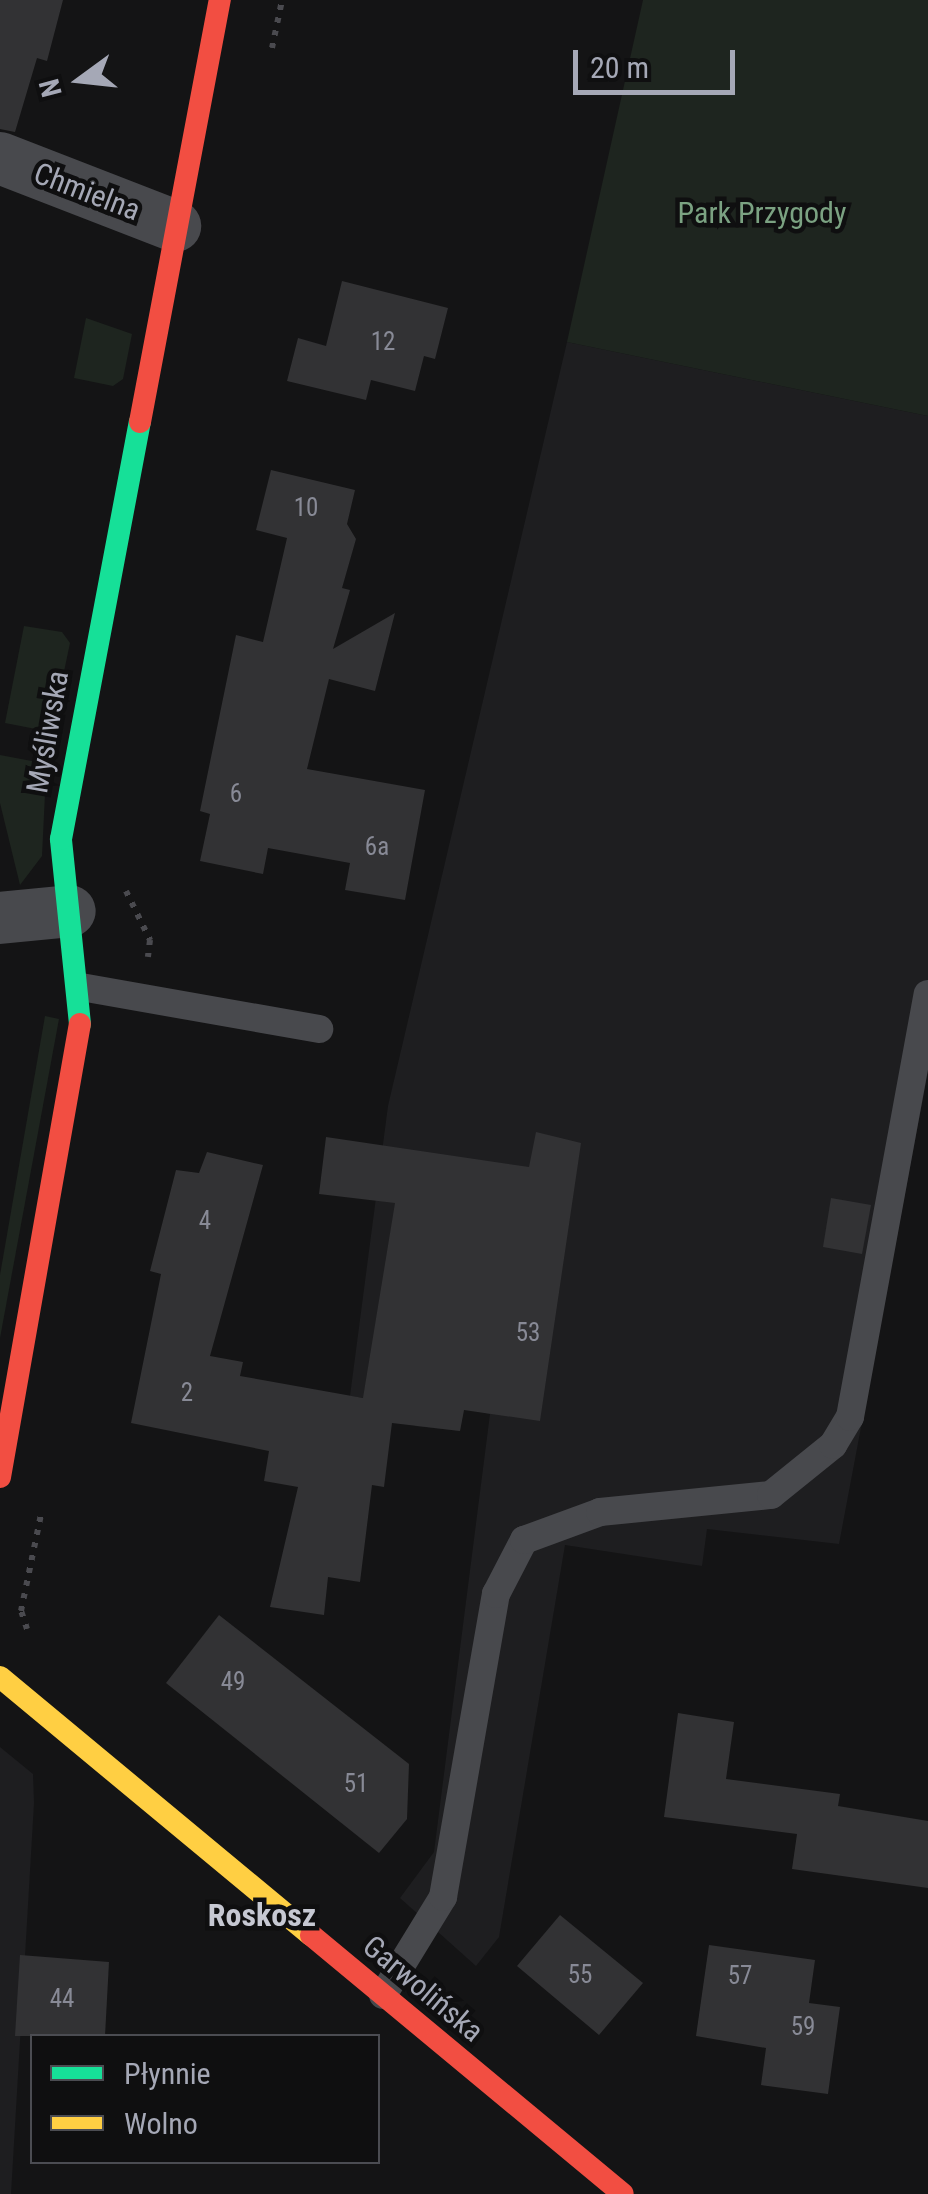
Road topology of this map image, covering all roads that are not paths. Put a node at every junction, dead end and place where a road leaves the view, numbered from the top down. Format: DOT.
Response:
graph roads {
  1 [pos="220,0"];
  2 [pos="0,158"];
  3 [pos="174,226"];
  4 [pos="70,911"];
  5 [pos="0,918"];
  6 [pos="81,987"];
  7 [pos="928,994"];
  8 [pos="319,1028"];
  9 [pos="0,1477"];
  10 [pos="0,1677"];
  11 [pos="383,1995"];
  12 [pos="623,2194"];
  1 -- 3 [label="street, Myśliwska"];
  2 -- 3 [label="street, Chmielna"];
  3 -- 4 [label="street, Myśliwska"];
  4 -- 5 [label="street"];
  4 -- 6 [label="street, Myśliwska"];
  6 -- 8 [label="lane"];
  6 -- 9 [label="street, Myśliwska"];
  7 -- 11 [label="lane"];
  10 -- 11 [label="street, Garwolińska"];
  11 -- 12 [label="street, Garwolińska"];
}
